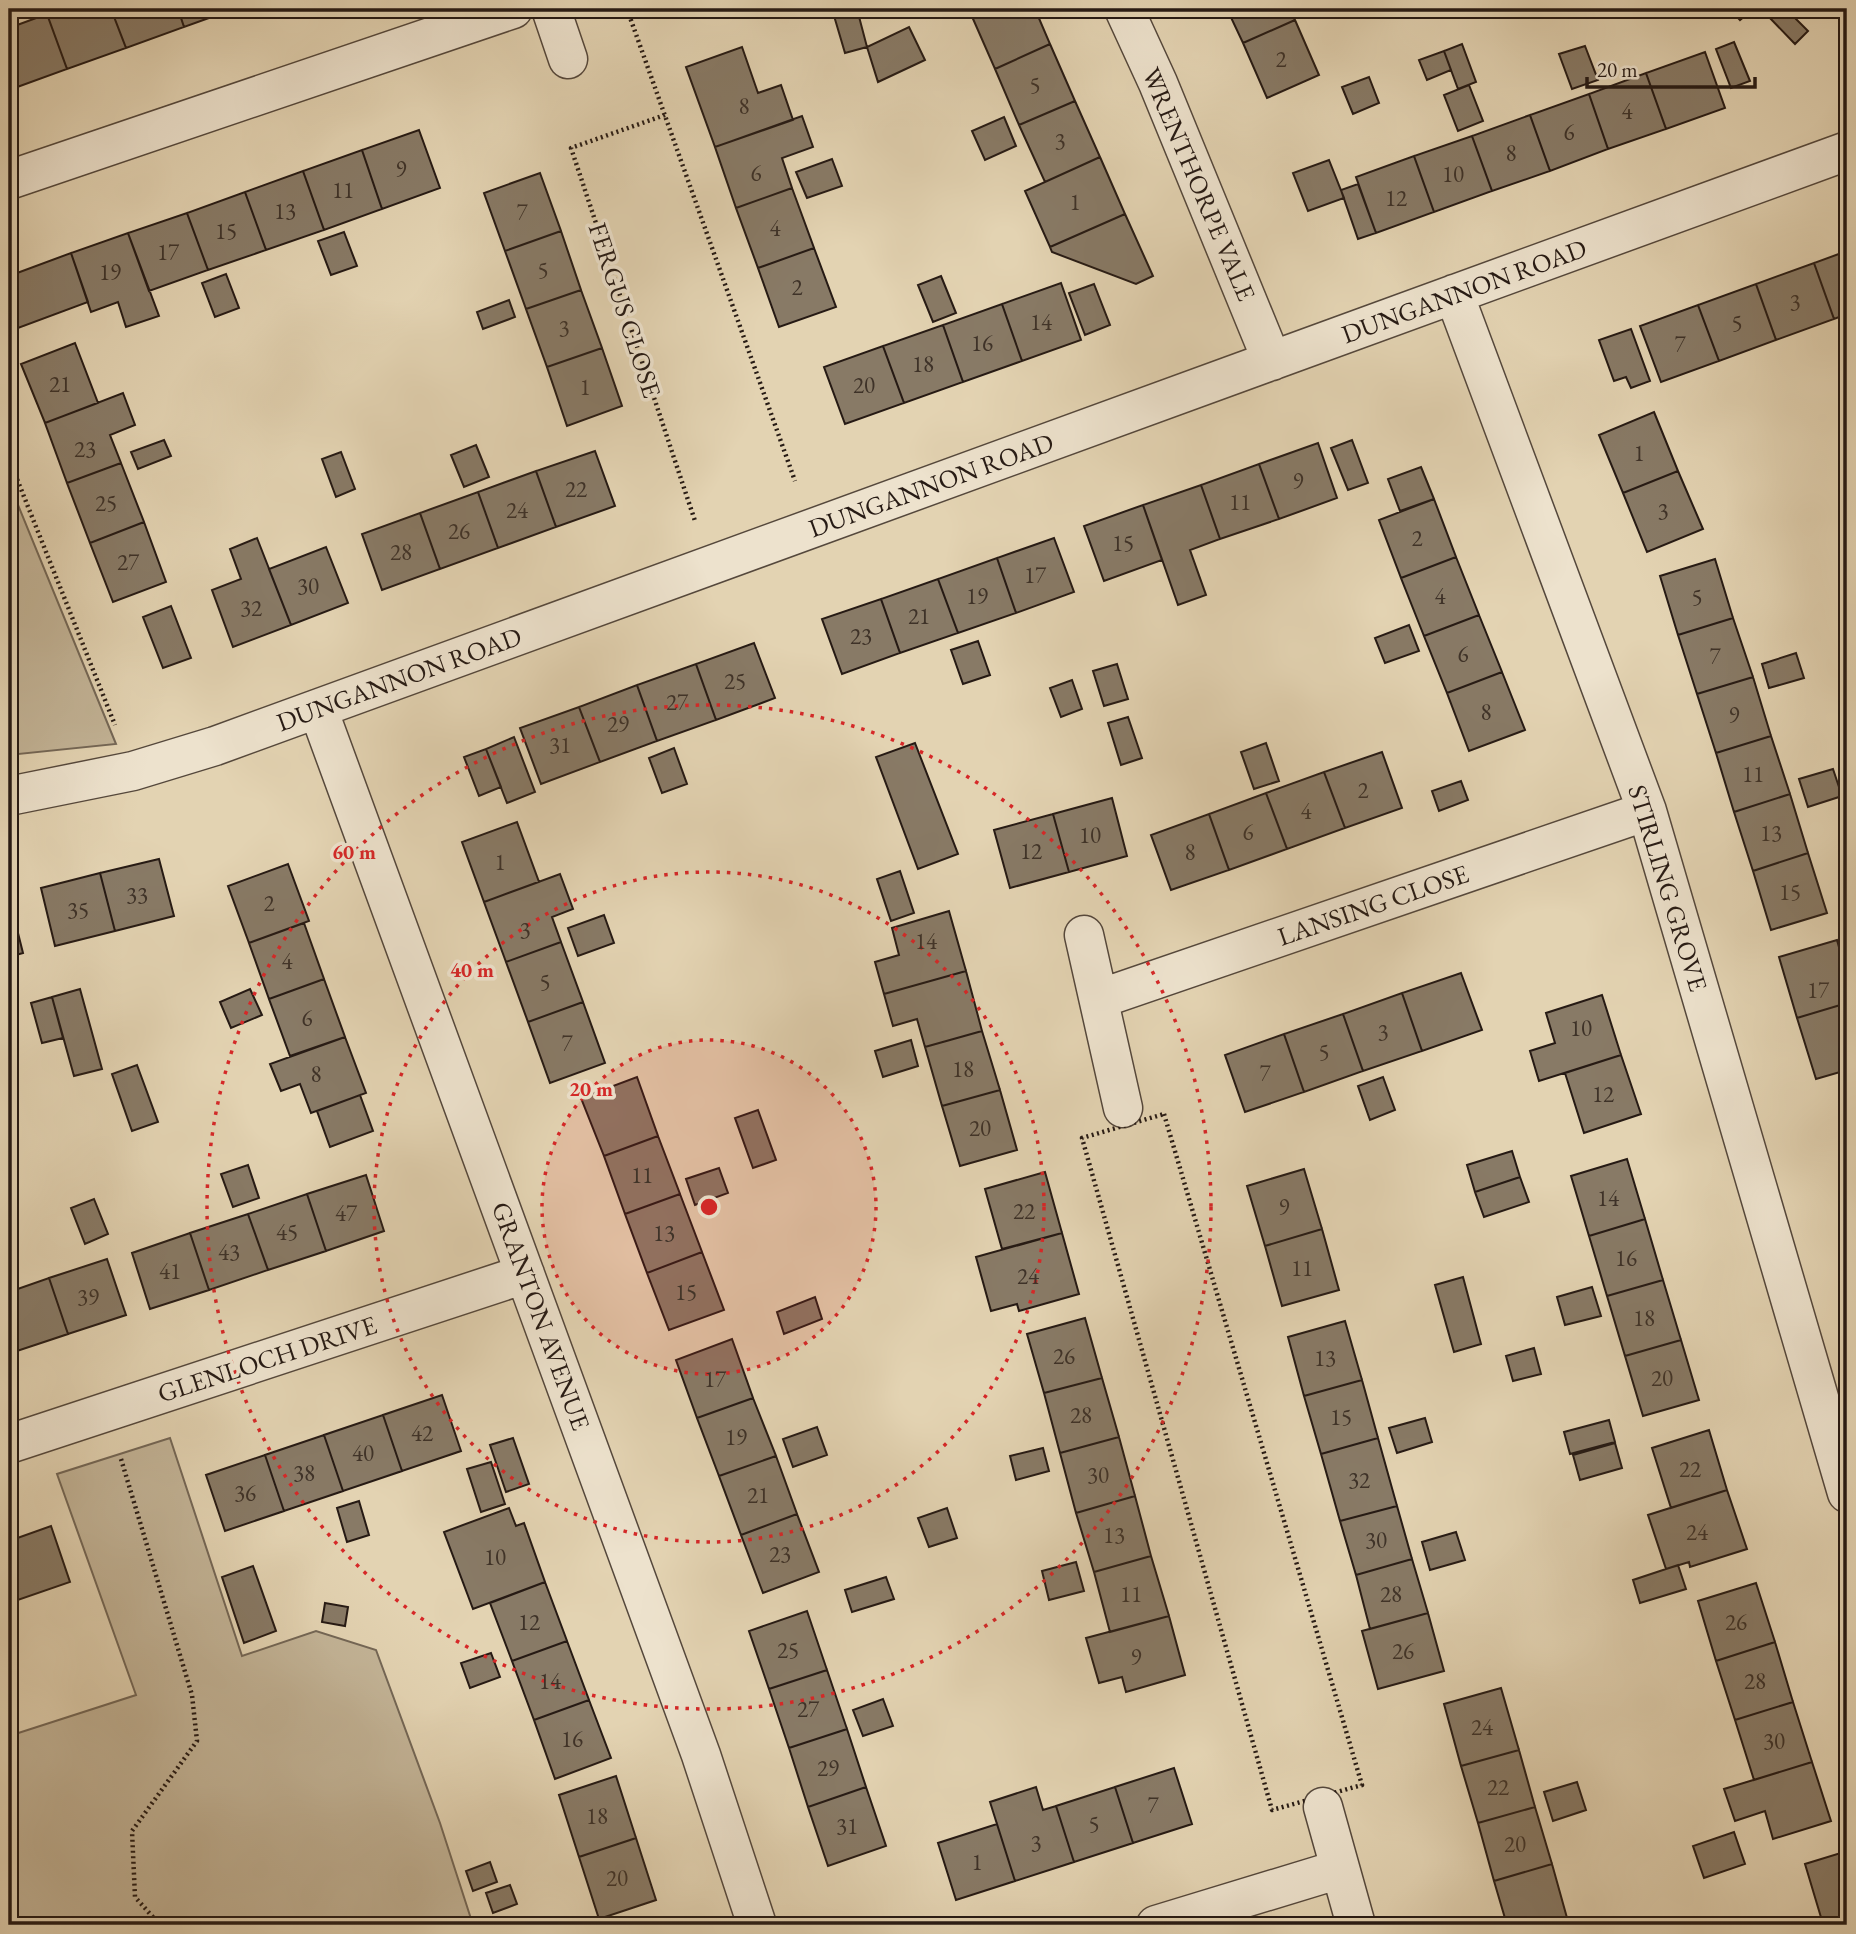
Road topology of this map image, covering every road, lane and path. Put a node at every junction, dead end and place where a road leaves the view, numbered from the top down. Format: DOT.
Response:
graph roads {
  1 [pos="513,9"];
  2 [pos="551,9"];
  3 [pos="627,9"];
  4 [pos="1124,9"];
  5 [pos="568,59"];
  6 [pos="665,115"];
  7 [pos="1847,151"];
  8 [pos="9,180"];
  9 [pos="1454,294"];
  10 [pos="1272,361"];
  11 [pos="9,459"];
  12 [pos="812,528"];
  13 [pos="710,566"];
  14 [pos="318,709"];
  15 [pos="133,771"];
  16 [pos="9,796"];
  17 [pos="1647,811"];
  18 [pos="1084,935"];
  19 [pos="1099,999"];
  20 [pos="1123,1108"];
  21 [pos="1082,1138"];
  22 [pos="525,1274"];
  23 [pos="107,1411"];
  24 [pos="9,1444"];
  25 [pos="1847,1493"];
  26 [pos="1323,1807"];
  27 [pos="1340,1868"];
  28 [pos="160,1925"];
  29 [pos="757,1925"];
  30 [pos="1156,1925"];
  31 [pos="1356,1925"];
  1 -- 8 [label="street"];
  2 -- 5 [label="street"];
  3 -- 6 [label="path"];
  4 -- 10 [label="street, WRENTHORPE VALE"];
  6 -- 12 [label="path"];
  6 -- 13 [label="path, FERGUS CLOSE"];
  7 -- 9 [label="street, DUNGANNON ROAD"];
  9 -- 10 [label="street, DUNGANNON ROAD"];
  9 -- 17 [label="street, STIRLING GROVE"];
  10 -- 12 [label="street, DUNGANNON ROAD"];
  11 -- 15 [label="path"];
  12 -- 13 [label="street, DUNGANNON ROAD"];
  13 -- 14 [label="street, DUNGANNON ROAD"];
  14 -- 15 [label="street, DUNGANNON ROAD"];
  14 -- 22 [label="street, GRANTON AVENUE"];
  15 -- 16 [label="street, DUNGANNON ROAD"];
  17 -- 19 [label="street, LANSING CLOSE"];
  17 -- 25 [label="street, STIRLING GROVE"];
  18 -- 19 [label="street"];
  19 -- 20 [label="street"];
  21 -- 21 [label="path"];
  22 -- 23 [label="street, GLENLOCH DRIVE"];
  22 -- 29 [label="street, GRANTON AVENUE"];
  23 -- 24 [label="street, GLENLOCH DRIVE"];
  23 -- 28 [label="path"];
  26 -- 27 [label="street"];
  27 -- 30 [label="street"];
  27 -- 31 [label="street"];
}
